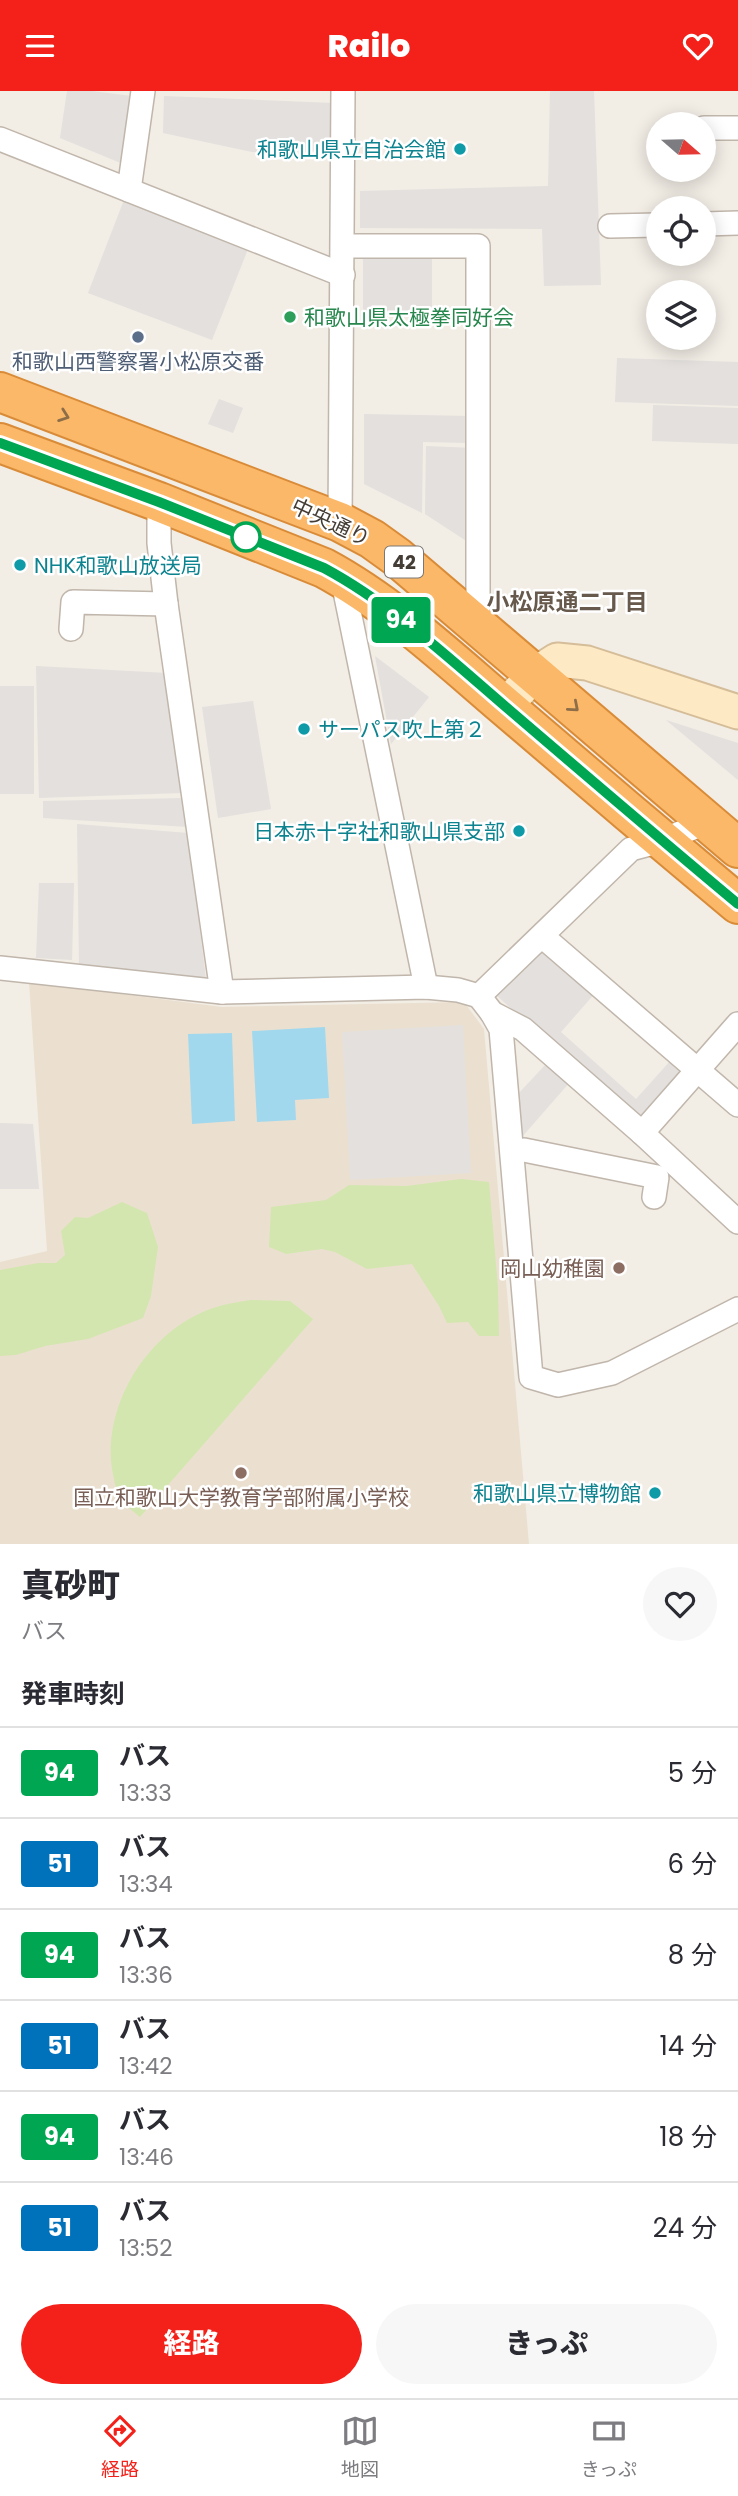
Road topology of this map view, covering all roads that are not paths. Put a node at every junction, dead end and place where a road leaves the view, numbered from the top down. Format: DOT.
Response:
graph roads {
  1 [pos="143,91"];
  2 [pos="343,91"];
  3 [pos="716,128"];
  4 [pos="738,128"];
  5 [pos="0,139"];
  6 [pos="129,190"];
  7 [pos="738,223"];
  8 [pos="716,224"];
  9 [pos="646,225"];
  10 [pos="610,226"];
  11 [pos="343,246"];
  12 [pos="343,275"];
  13 [pos="0,393"];
  14 [pos="0,443"];
  15 [pos="159,502"];
  16 [pos="341,522"];
  17 [pos="342,577"];
  18 [pos="166,604"];
  19 [pos="478,624"];
  20 [pos="71,629"];
  21 [pos="535,674"];
  22 [pos="505,706"];
  23 [pos="738,712"];
  24 [pos="707,822"];
  25 [pos="661,841"];
  26 [pos="738,848"];
  27 [pos="738,904"];
  28 [pos="542,936"];
  29 [pos="0,968"];
  30 [pos="426,987"];
  31 [pos="222,992"];
  32 [pos="486,1004"];
  33 [pos="738,1024"];
  34 [pos="697,1070"];
  35 [pos="738,1105"];
  36 [pos="642,1133"];
  37 [pos="524,1150"];
  38 [pos="654,1197"];
  39 [pos="738,1222"];
  40 [pos="738,1309"];
  1 -- 6 [label="street"];
  2 -- 11 [label="street"];
  3 -- 4 [label="street"];
  5 -- 6 [label="street"];
  6 -- 12 [label="street"];
  7 -- 8 [label="street"];
  9 -- 10 [label="street"];
  11 -- 12 [label="street"];
  11 -- 19 [label="street"];
  12 -- 16 [label="street"];
  13 -- 16 [label="highway, 中央通り / 42, one-way"];
  14 -- 15 [label="highway, 42"];
  15 -- 17 [label="highway, 42"];
  15 -- 18 [label="street"];
  16 -- 19 [label="highway, 中央通り / 42"];
  17 -- 22 [label="highway, 42"];
  17 -- 30 [label="street"];
  18 -- 20 [label="street"];
  18 -- 31 [label="street"];
  19 -- 21 [label="highway, 中央通り / 42"];
  21 -- 22 [label="street"];
  21 -- 23 [label="street"];
  21 -- 24 [label="highway, 中央通り / 42, one-way"];
  22 -- 25 [label="highway, 42"];
  24 -- 25 [label="street"];
  24 -- 26 [label="highway, 中央通り / 42"];
  25 -- 27 [label="highway, 42"];
  25 -- 28 [label="street"];
  28 -- 32 [label="street"];
  28 -- 34 [label="street"];
  29 -- 31 [label="street"];
  30 -- 31 [label="street"];
  30 -- 32 [label="street"];
  32 -- 36 [label="street"];
  32 -- 40 [label="street"];
  33 -- 34 [label="street"];
  34 -- 35 [label="street"];
  34 -- 36 [label="street"];
  36 -- 39 [label="street"];
  37 -- 38 [label="street"];
}
